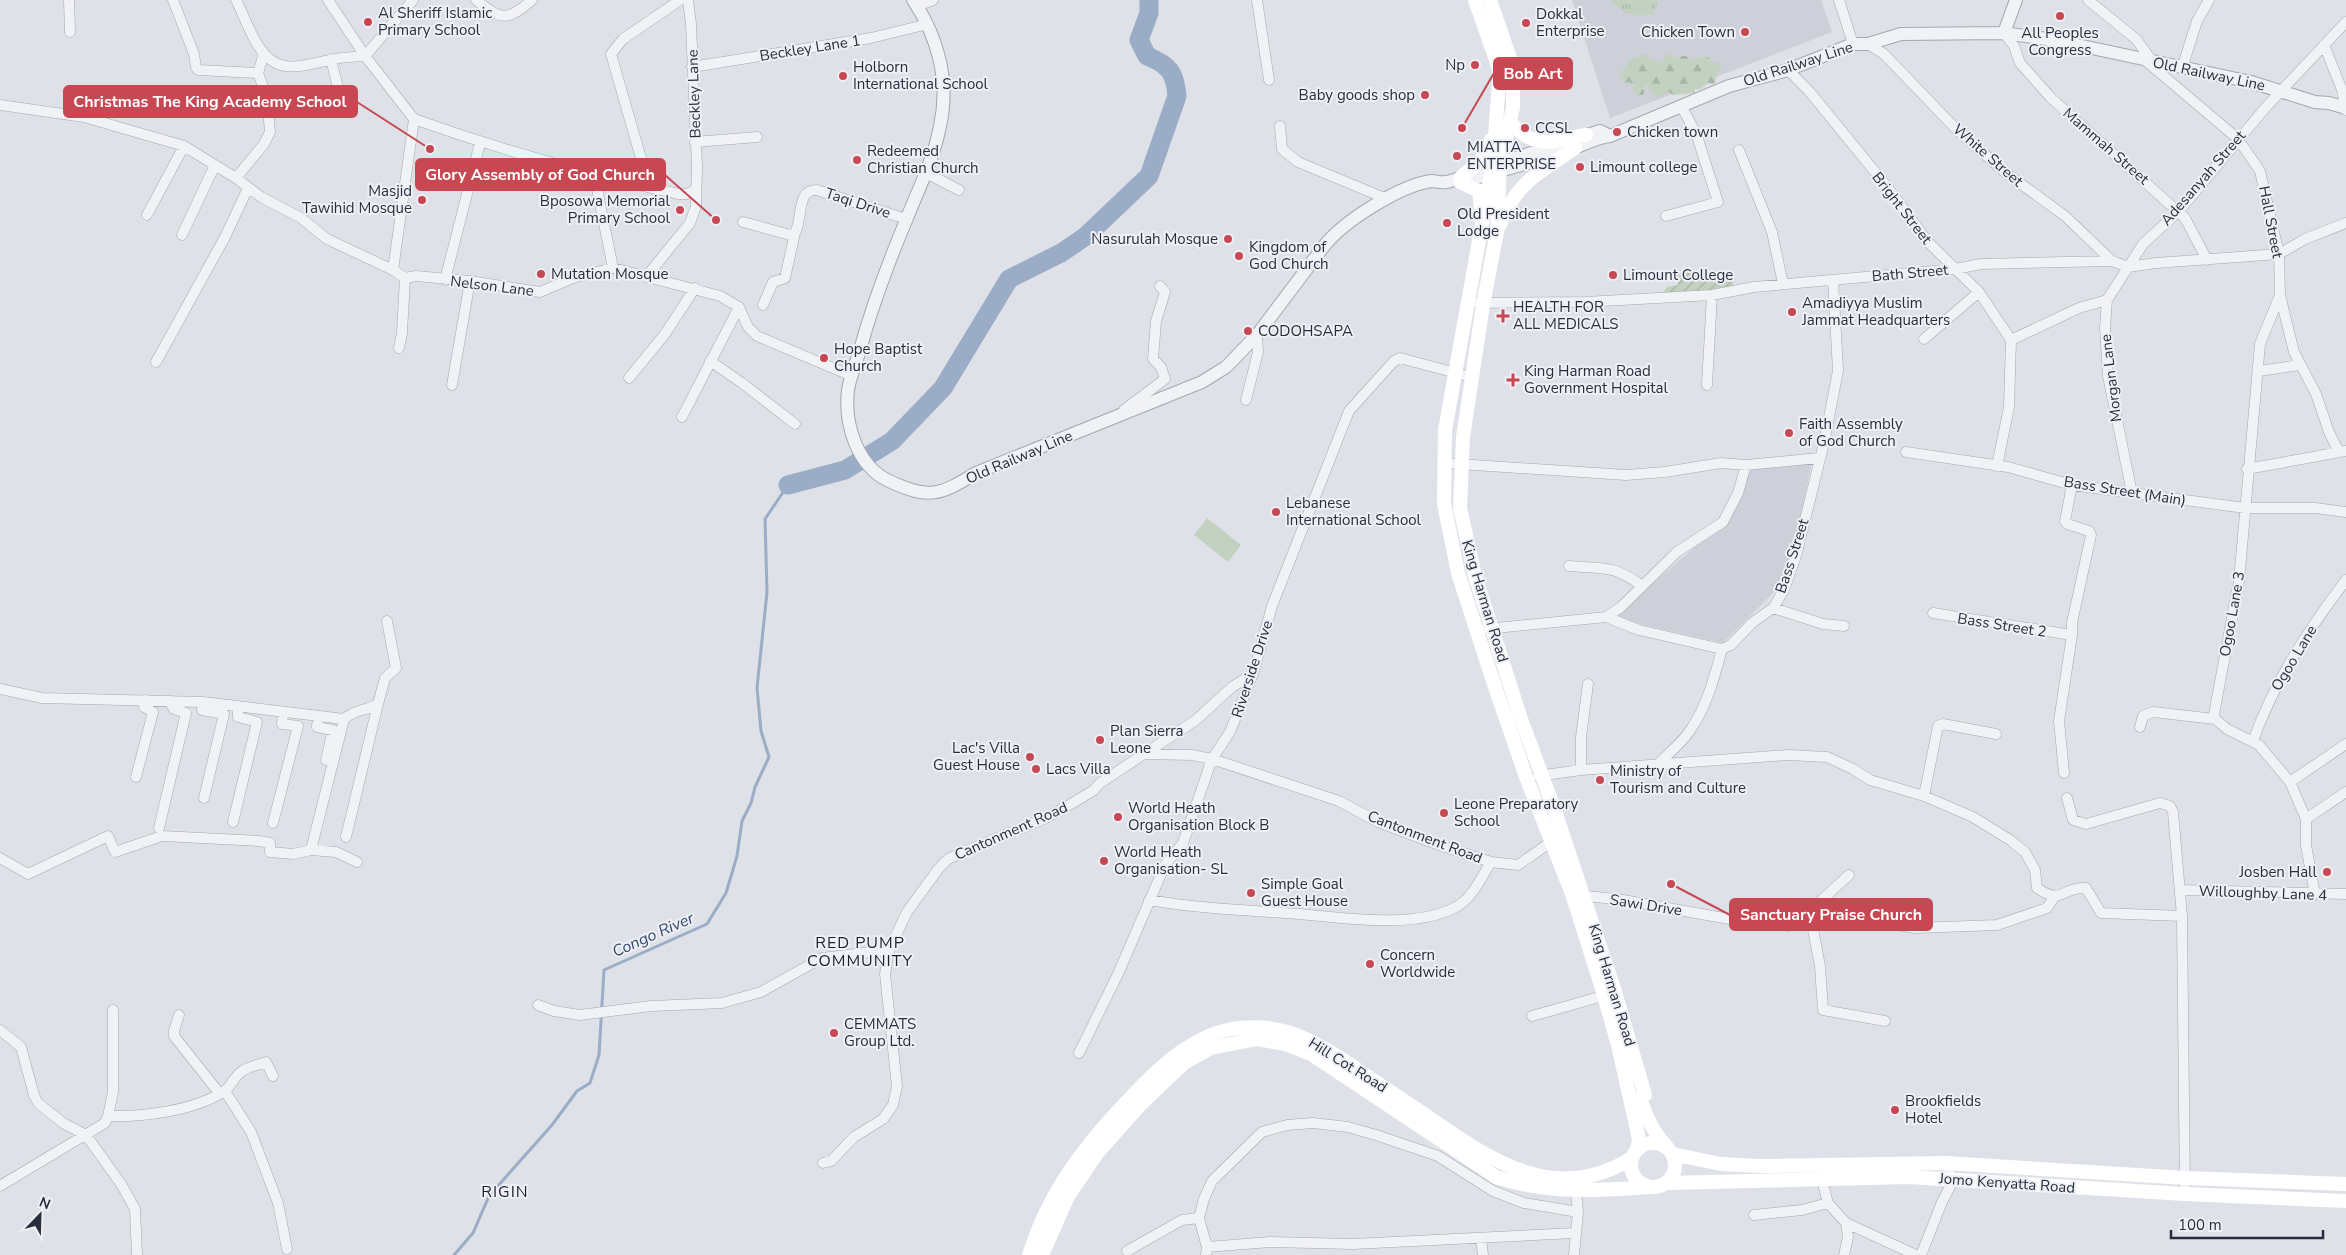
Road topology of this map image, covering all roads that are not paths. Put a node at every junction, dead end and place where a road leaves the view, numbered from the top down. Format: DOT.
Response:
graph roads {
  1 [pos="70,0"];
  2 [pos="173,0"];
  3 [pos="236,0"];
  4 [pos="328,0"];
  5 [pos="412,0"];
  6 [pos="476,0"];
  7 [pos="532,0"];
  8 [pos="680,0"];
  9 [pos="688,0"];
  10 [pos="934,0"];
  11 [pos="1257,0"];
  12 [pos="1475,0"];
  13 [pos="1490,0"];
  14 [pos="1839,0"];
  15 [pos="2016,0"];
  16 [pos="2088,0"];
  17 [pos="2209,0"];
  18 [pos="915,3"];
  19 [pos="2346,22"];
  20 [pos="928,24"];
  21 [pos="1492,26"];
  22 [pos="70,32"];
  23 [pos="2004,33"];
  24 [pos="1854,44"];
  25 [pos="1868,44"];
  26 [pos="2324,45"];
  27 [pos="264,53"];
  28 [pos="364,56"];
  29 [pos="331,59"];
  30 [pos="2149,61"];
  31 [pos="692,67"];
  32 [pos="2182,68"];
  33 [pos="1788,70"];
  34 [pos="258,73"];
  35 [pos="1269,80"];
  36 [pos="2281,90"];
  37 [pos="0,105"];
  38 [pos="1681,106"];
  39 [pos="343,108"];
  40 [pos="2346,108"];
  41 [pos="414,120"];
  42 [pos="1511,123"];
  43 [pos="1280,126"];
  44 [pos="1496,126"];
  45 [pos="1586,135"];
  46 [pos="1610,136"];
  47 [pos="757,137"];
  48 [pos="2238,139"];
  49 [pos="695,142"];
  50 [pos="480,143"];
  51 [pos="184,146"];
  52 [pos="1575,148"];
  53 [pos="1739,150"];
  54 [pos="215,165"];
  55 [pos="1495,168"];
  56 [pos="926,173"];
  57 [pos="594,174"];
  58 [pos="236,178"];
  59 [pos="1461,180"];
  60 [pos="649,186"];
  61 [pos="248,188"];
  62 [pos="696,189"];
  63 [pos="959,190"];
  64 [pos="1387,199"];
  65 [pos="2179,210"];
  66 [pos="147,215"];
  67 [pos="1666,216"];
  68 [pos="906,219"];
  69 [pos="743,222"];
  70 [pos="1482,223"];
  71 [pos="2346,223"];
  72 [pos="1497,232"];
  73 [pos="795,233"];
  74 [pos="182,235"];
  75 [pos="2279,254"];
  76 [pos="2207,260"];
  77 [pos="2112,261"];
  78 [pos="2128,267"];
  79 [pos="612,268"];
  80 [pos="393,270"];
  81 [pos="1955,270"];
  82 [pos="646,277"];
  83 [pos="404,278"];
  84 [pos="445,280"];
  85 [pos="1833,280"];
  86 [pos="470,281"];
  87 [pos="1783,284"];
  88 [pos="1160,286"];
  89 [pos="695,288"];
  90 [pos="1979,292"];
  91 [pos="2280,295"];
  92 [pos="1712,296"];
  93 [pos="2107,300"];
  94 [pos="1467,303"];
  95 [pos="762,304"];
  96 [pos="1483,305"];
  97 [pos="740,307"];
  98 [pos="1257,335"];
  99 [pos="1924,339"];
  100 [pos="2011,340"];
  101 [pos="399,348"];
  102 [pos="710,361"];
  103 [pos="156,362"];
  104 [pos="2300,365"];
  105 [pos="2259,371"];
  106 [pos="1456,372"];
  107 [pos="852,376"];
  108 [pos="1471,377"];
  109 [pos="629,378"];
  110 [pos="452,385"];
  111 [pos="1707,385"];
  112 [pos="1246,400"];
  113 [pos="682,417"];
  114 [pos="1114,419"];
  115 [pos="796,424"];
  116 [pos="2342,451"];
  117 [pos="1906,452"];
  118 [pos="1819,458"];
  119 [pos="1460,462"];
  120 [pos="1444,463"];
  121 [pos="1746,465"];
  122 [pos="1997,466"];
  123 [pos="2247,469"];
  124 [pos="2072,485"];
  125 [pos="2132,492"];
  126 [pos="2245,508"];
  127 [pos="2346,512"];
  128 [pos="1568,566"];
  129 [pos="2346,580"];
  130 [pos="1642,586"];
  131 [pos="1773,608"];
  132 [pos="1933,613"];
  133 [pos="1606,617"];
  134 [pos="387,621"];
  135 [pos="1844,626"];
  136 [pos="1492,628"];
  137 [pos="1476,630"];
  138 [pos="2072,636"];
  139 [pos="1722,649"];
  140 [pos="1253,674"];
  141 [pos="1588,684"];
  142 [pos="0,688"];
  143 [pos="144,700"];
  144 [pos="169,701"];
  145 [pos="203,702"];
  146 [pos="378,704"];
  147 [pos="238,708"];
  148 [pos="283,713"];
  149 [pos="318,717"];
  150 [pos="344,719"];
  151 [pos="2216,719"];
  152 [pos="2140,726"];
  153 [pos="1996,734"];
  154 [pos="2253,741"];
  155 [pos="2346,744"];
  156 [pos="1144,754"];
  157 [pos="1212,759"];
  158 [pos="1659,763"];
  159 [pos="1581,770"];
  160 [pos="2064,773"];
  161 [pos="1542,776"];
  162 [pos="1526,777"];
  163 [pos="136,778"];
  164 [pos="2290,782"];
  165 [pos="2346,792"];
  166 [pos="1924,796"];
  167 [pos="204,798"];
  168 [pos="2067,798"];
  169 [pos="2306,820"];
  170 [pos="233,822"];
  171 [pos="273,823"];
  172 [pos="158,828"];
  173 [pos="309,829"];
  174 [pos="346,837"];
  175 [pos="1557,838"];
  176 [pos="311,850"];
  177 [pos="0,858"];
  178 [pos="357,862"];
  179 [pos="1491,862"];
  180 [pos="1849,875"];
  181 [pos="2180,890"];
  182 [pos="2346,894"];
  183 [pos="1578,895"];
  184 [pos="2315,895"];
  185 [pos="2054,897"];
  186 [pos="1150,900"];
  187 [pos="2182,916"];
  188 [pos="1812,924"];
  189 [pos="1794,925"];
  190 [pos="889,950"];
  191 [pos="1610,994"];
  192 [pos="538,1005"];
  193 [pos="113,1010"];
  194 [pos="179,1015"];
  195 [pos="1532,1016"];
  196 [pos="1886,1021"];
  197 [pos="0,1030"];
  198 [pos="1079,1053"];
  199 [pos="273,1076"];
  200 [pos="222,1092"];
  201 [pos="108,1116"];
  202 [pos="86,1135"];
  203 [pos="1670,1150"];
  204 [pos="1634,1154"];
  205 [pos="823,1163"];
  206 [pos="1945,1163"];
  207 [pos="2186,1178"];
  208 [pos="1954,1179"];
  209 [pos="1822,1180"];
  210 [pos="1,1183"];
  211 [pos="1668,1183"];
  212 [pos="2346,1184"];
  213 [pos="1650,1187"];
  214 [pos="1576,1191"];
  215 [pos="2185,1194"];
  216 [pos="2346,1201"];
  217 [pos="1828,1203"];
  218 [pos="1578,1212"];
  219 [pos="1754,1215"];
  220 [pos="1199,1218"];
  221 [pos="1846,1223"];
  222 [pos="1575,1233"];
  223 [pos="1481,1239"];
  224 [pos="287,1249"];
  225 [pos="1127,1251"];
  226 [pos="1206,1251"];
  227 [pos="137,1255"];
  228 [pos="1029,1255"];
  229 [pos="1042,1255"];
  230 [pos="1483,1255"];
  231 [pos="1574,1255"];
  232 [pos="1844,1255"];
  233 [pos="1916,1255"];
  234 [pos="1921,1255"];
  1 -- 22 [label="street"];
  2 -- 34 [label="street"];
  3 -- 27 [label="street"];
  4 -- 28 [label="street"];
  5 -- 28 [label="street"];
  6 -- 7 [label="street"];
  8 -- 60 [label="street"];
  9 -- 31 [label="street, Beckley Lane"];
  10 -- 18 [label="street"];
  11 -- 35 [label="street"];
  12 -- 21 [label="main road, King Harman Road"];
  13 -- 21 [label="main road, King Harman Road"];
  14 -- 24 [label="street"];
  15 -- 23 [label="street"];
  16 -- 30 [label="street, Hall Street"];
  17 -- 32 [label="street"];
  18 -- 20 [label="street, Old Railway Line"];
  19 -- 26 [label="street"];
  20 -- 31 [label="street, Beckley Lane 1"];
  20 -- 56 [label="street, Old Railway Line"];
  21 -- 42 [label="main road, King Harman Road"];
  21 -- 44 [label="main road, King Harman Road"];
  23 -- 25 [label="street, Old Railway Line"];
  23 -- 30 [label="street, Old Railway Line"];
  23 -- 65 [label="street, Mammah Street"];
  24 -- 25 [label="street, Old Railway Line"];
  24 -- 33 [label="street, Old Railway Line"];
  25 -- 77 [label="street, White Street"];
  26 -- 36 [label="street"];
  26 -- 40 [label="street"];
  27 -- 29 [label="street"];
  27 -- 34 [label="street"];
  28 -- 29 [label="street"];
  28 -- 41 [label="street"];
  29 -- 39 [label="street"];
  30 -- 32 [label="street, Old Railway Line"];
  30 -- 48 [label="street, Hall Street"];
  31 -- 49 [label="street, Beckley Lane"];
  32 -- 36 [label="street, Old Railway Line"];
  33 -- 38 [label="street, Old Railway Line"];
  33 -- 81 [label="street, Bright Street"];
  34 -- 58 [label="street"];
  36 -- 40 [label="street, Old Railway Line"];
  36 -- 48 [label="street, Adesanyah Street"];
  37 -- 51 [label="street"];
  38 -- 46 [label="street, Old Railway Line"];
  38 -- 67 [label="street"];
  41 -- 50 [label="street"];
  41 -- 80 [label="street"];
  42 -- 45 [label="main road"];
  42 -- 55 [label="main road, King Harman Road"];
  43 -- 64 [label="street"];
  44 -- 55 [label="main road, King Harman Road"];
  44 -- 59 [label="main road"];
  45 -- 46 [label="street, Old Railway Line"];
  45 -- 55 [label="street, Old Railway Line"];
  46 -- 52 [label="street, Old Railway Line"];
  47 -- 49 [label="street"];
  48 -- 65 [label="street, Adesanyah Street"];
  48 -- 75 [label="street, Hall Street"];
  49 -- 62 [label="street, Beckley Lane"];
  50 -- 57 [label="street"];
  50 -- 84 [label="street"];
  51 -- 54 [label="street"];
  51 -- 66 [label="street"];
  52 -- 55 [label="street, Old Railway Line"];
  52 -- 72 [label="main road"];
  53 -- 87 [label="street"];
  54 -- 58 [label="street"];
  54 -- 74 [label="street"];
  55 -- 59 [label="street, Old Railway Line"];
  55 -- 70 [label="main road, King Harman Road"];
  55 -- 72 [label="main road, King Harman Road"];
  56 -- 63 [label="street"];
  56 -- 68 [label="street, Old Railway Line"];
  57 -- 60 [label="street"];
  57 -- 79 [label="street"];
  58 -- 61 [label="street"];
  59 -- 64 [label="street, Old Railway Line"];
  59 -- 70 [label="main road"];
  60 -- 62 [label="street"];
  61 -- 80 [label="street"];
  61 -- 103 [label="street"];
  62 -- 82 [label="street, Beckley Lane"];
  64 -- 98 [label="street, Old Railway Line"];
  65 -- 76 [label="street, Mammah Street"];
  65 -- 78 [label="street, Adesanyah Street"];
  68 -- 73 [label="street, Taqi Drive"];
  68 -- 107 [label="street, Old Railway Line"];
  69 -- 73 [label="street"];
  70 -- 94 [label="main road, King Harman Road"];
  71 -- 75 [label="street, Bath Street"];
  72 -- 96 [label="main road, King Harman Road"];
  73 -- 95 [label="street"];
  75 -- 76 [label="street, Bath Street"];
  75 -- 91 [label="street, Hall Street"];
  76 -- 78 [label="street, Bath Street"];
  77 -- 78 [label="street, Bath Street"];
  77 -- 81 [label="street, Bath Street"];
  78 -- 93 [label="street, Morgan Lane"];
  79 -- 82 [label="street"];
  79 -- 86 [label="street, Nelson Lane"];
  80 -- 83 [label="street"];
  81 -- 85 [label="street, Bath Street"];
  81 -- 90 [label="street, Bright Street"];
  82 -- 89 [label="street"];
  83 -- 84 [label="street, Nelson Lane"];
  83 -- 101 [label="street"];
  84 -- 86 [label="street, Nelson Lane"];
  85 -- 87 [label="street, Bath Street"];
  85 -- 118 [label="street, Bass Street"];
  86 -- 110 [label="street"];
  87 -- 92 [label="street, Bath Street"];
  88 -- 114 [label="street"];
  89 -- 97 [label="street"];
  89 -- 109 [label="street"];
  90 -- 99 [label="street"];
  90 -- 100 [label="street, Bright Street"];
  91 -- 104 [label="street, Hall Street"];
  91 -- 105 [label="street, Ogoo Lane 3"];
  92 -- 96 [label="street, Bath Street"];
  92 -- 111 [label="street"];
  93 -- 100 [label="street"];
  93 -- 125 [label="street, Morgan Lane"];
  94 -- 96 [label="street, Bath Street"];
  94 -- 106 [label="main road, King Harman Road"];
  96 -- 108 [label="main road, King Harman Road"];
  97 -- 102 [label="street"];
  97 -- 107 [label="street"];
  98 -- 112 [label="street"];
  98 -- 114 [label="street, Old Railway Line"];
  100 -- 122 [label="street"];
  102 -- 113 [label="street"];
  102 -- 115 [label="street"];
  104 -- 105 [label="street"];
  104 -- 116 [label="street, Hall Street"];
  105 -- 123 [label="street, Ogoo Lane 3"];
  106 -- 108 [label="street, Riverside Drive"];
  106 -- 120 [label="main road, King Harman Road"];
  106 -- 140 [label="street, Riverside Drive"];
  107 -- 114 [label="street, Old Railway Line"];
  108 -- 119 [label="main road, King Harman Road"];
  116 -- 123 [label="street"];
  117 -- 122 [label="street, Bass Street (Main)"];
  118 -- 121 [label="street"];
  118 -- 131 [label="street, Bass Street"];
  119 -- 120 [label="street"];
  119 -- 121 [label="street"];
  119 -- 136 [label="main road, King Harman Road"];
  120 -- 137 [label="main road, King Harman Road"];
  121 -- 130 [label="street"];
  122 -- 124 [label="street, Bass Street (Main)"];
  123 -- 126 [label="street, Ogoo Lane 3"];
  124 -- 125 [label="street, Bass Street (Main)"];
  124 -- 138 [label="street"];
  125 -- 126 [label="street, Bass Street (Main)"];
  126 -- 127 [label="street, Bass Street (Main)"];
  126 -- 151 [label="street, Ogoo Lane 3"];
  128 -- 130 [label="street"];
  129 -- 154 [label="street, Ogoo Lane"];
  130 -- 133 [label="street"];
  131 -- 135 [label="street"];
  131 -- 139 [label="street, Bass Street"];
  132 -- 138 [label="street, Bass Street 2"];
  133 -- 136 [label="street"];
  133 -- 139 [label="street"];
  134 -- 146 [label="street"];
  136 -- 137 [label="street"];
  136 -- 161 [label="main road, King Harman Road"];
  137 -- 162 [label="main road, King Harman Road"];
  138 -- 160 [label="street"];
  139 -- 158 [label="street"];
  140 -- 156 [label="street"];
  140 -- 157 [label="street, Riverside Drive"];
  141 -- 159 [label="street"];
  142 -- 143 [label="street"];
  143 -- 144 [label="street"];
  143 -- 163 [label="street"];
  144 -- 145 [label="street"];
  144 -- 172 [label="street"];
  145 -- 147 [label="street"];
  145 -- 167 [label="street"];
  146 -- 150 [label="street"];
  146 -- 174 [label="street"];
  147 -- 148 [label="street"];
  147 -- 170 [label="street"];
  148 -- 149 [label="street"];
  148 -- 171 [label="street"];
  149 -- 150 [label="street"];
  149 -- 173 [label="street"];
  150 -- 176 [label="street"];
  151 -- 152 [label="street"];
  151 -- 154 [label="street"];
  153 -- 166 [label="street"];
  154 -- 164 [label="street"];
  155 -- 164 [label="street"];
  156 -- 157 [label="street, Cantonment Road"];
  156 -- 190 [label="street, Cantonment Road"];
  157 -- 179 [label="street, Cantonment Road"];
  157 -- 186 [label="street, Riverside Drive"];
  158 -- 159 [label="street"];
  158 -- 166 [label="street"];
  159 -- 161 [label="street"];
  161 -- 162 [label="street"];
  161 -- 175 [label="main road, King Harman Road"];
  162 -- 175 [label="main road, King Harman Road"];
  164 -- 169 [label="street"];
  165 -- 169 [label="street"];
  166 -- 185 [label="street"];
  168 -- 181 [label="street"];
  169 -- 184 [label="street"];
  175 -- 179 [label="street, Cantonment Road"];
  175 -- 183 [label="main road, King Harman Road"];
  176 -- 177 [label="street"];
  176 -- 178 [label="street"];
  179 -- 186 [label="street"];
  180 -- 189 [label="street"];
  181 -- 184 [label="street, Willoughby Lane 4"];
  181 -- 187 [label="street"];
  182 -- 184 [label="street, Willoughby Lane 4"];
  183 -- 189 [label="street, Sawi Drive"];
  183 -- 191 [label="main road, King Harman Road"];
  185 -- 187 [label="street, Sawi Drive"];
  185 -- 188 [label="street, Sawi Drive"];
  186 -- 198 [label="street, Riverside Drive"];
  187 -- 207 [label="street"];
  188 -- 189 [label="street, Sawi Drive"];
  188 -- 196 [label="street"];
  190 -- 192 [label="street"];
  190 -- 205 [label="street, Cantonment Road"];
  191 -- 195 [label="street"];
  191 -- 203 [label="main road, King Harman Road"];
  191 -- 204 [label="main road, King Harman Road"];
  193 -- 201 [label="street"];
  194 -- 200 [label="street"];
  197 -- 202 [label="street"];
  199 -- 200 [label="street"];
  200 -- 201 [label="street"];
  200 -- 224 [label="street"];
  201 -- 202 [label="street"];
  202 -- 210 [label="street"];
  202 -- 227 [label="street"];
  203 -- 204 [label="main road"];
  203 -- 206 [label="main road, Jomo Kenyatta Road"];
  203 -- 211 [label="main road"];
  204 -- 213 [label="main road"];
  204 -- 228 [label="main road, Hill Cot Road"];
  206 -- 207 [label="main road, Jomo Kenyatta Road"];
  206 -- 208 [label="street"];
  207 -- 212 [label="main road, Jomo Kenyatta Road"];
  207 -- 215 [label="street"];
  208 -- 209 [label="main road, Jomo Kenyatta Road"];
  208 -- 215 [label="main road, Jomo Kenyatta Road"];
  208 -- 234 [label="street"];
  209 -- 211 [label="main road, Jomo Kenyatta Road"];
  209 -- 217 [label="street"];
  211 -- 213 [label="main road"];
  213 -- 214 [label="main road, Hill Cot Road"];
  214 -- 218 [label="street"];
  214 -- 229 [label="main road, Hill Cot Road"];
  215 -- 216 [label="main road, Jomo Kenyatta Road"];
  217 -- 219 [label="street"];
  217 -- 221 [label="street"];
  218 -- 220 [label="street"];
  218 -- 222 [label="street"];
  220 -- 225 [label="street"];
  220 -- 226 [label="street"];
  221 -- 232 [label="street"];
  221 -- 233 [label="street"];
  222 -- 223 [label="street"];
  222 -- 231 [label="street"];
  223 -- 226 [label="street"];
  223 -- 230 [label="street"];
}
